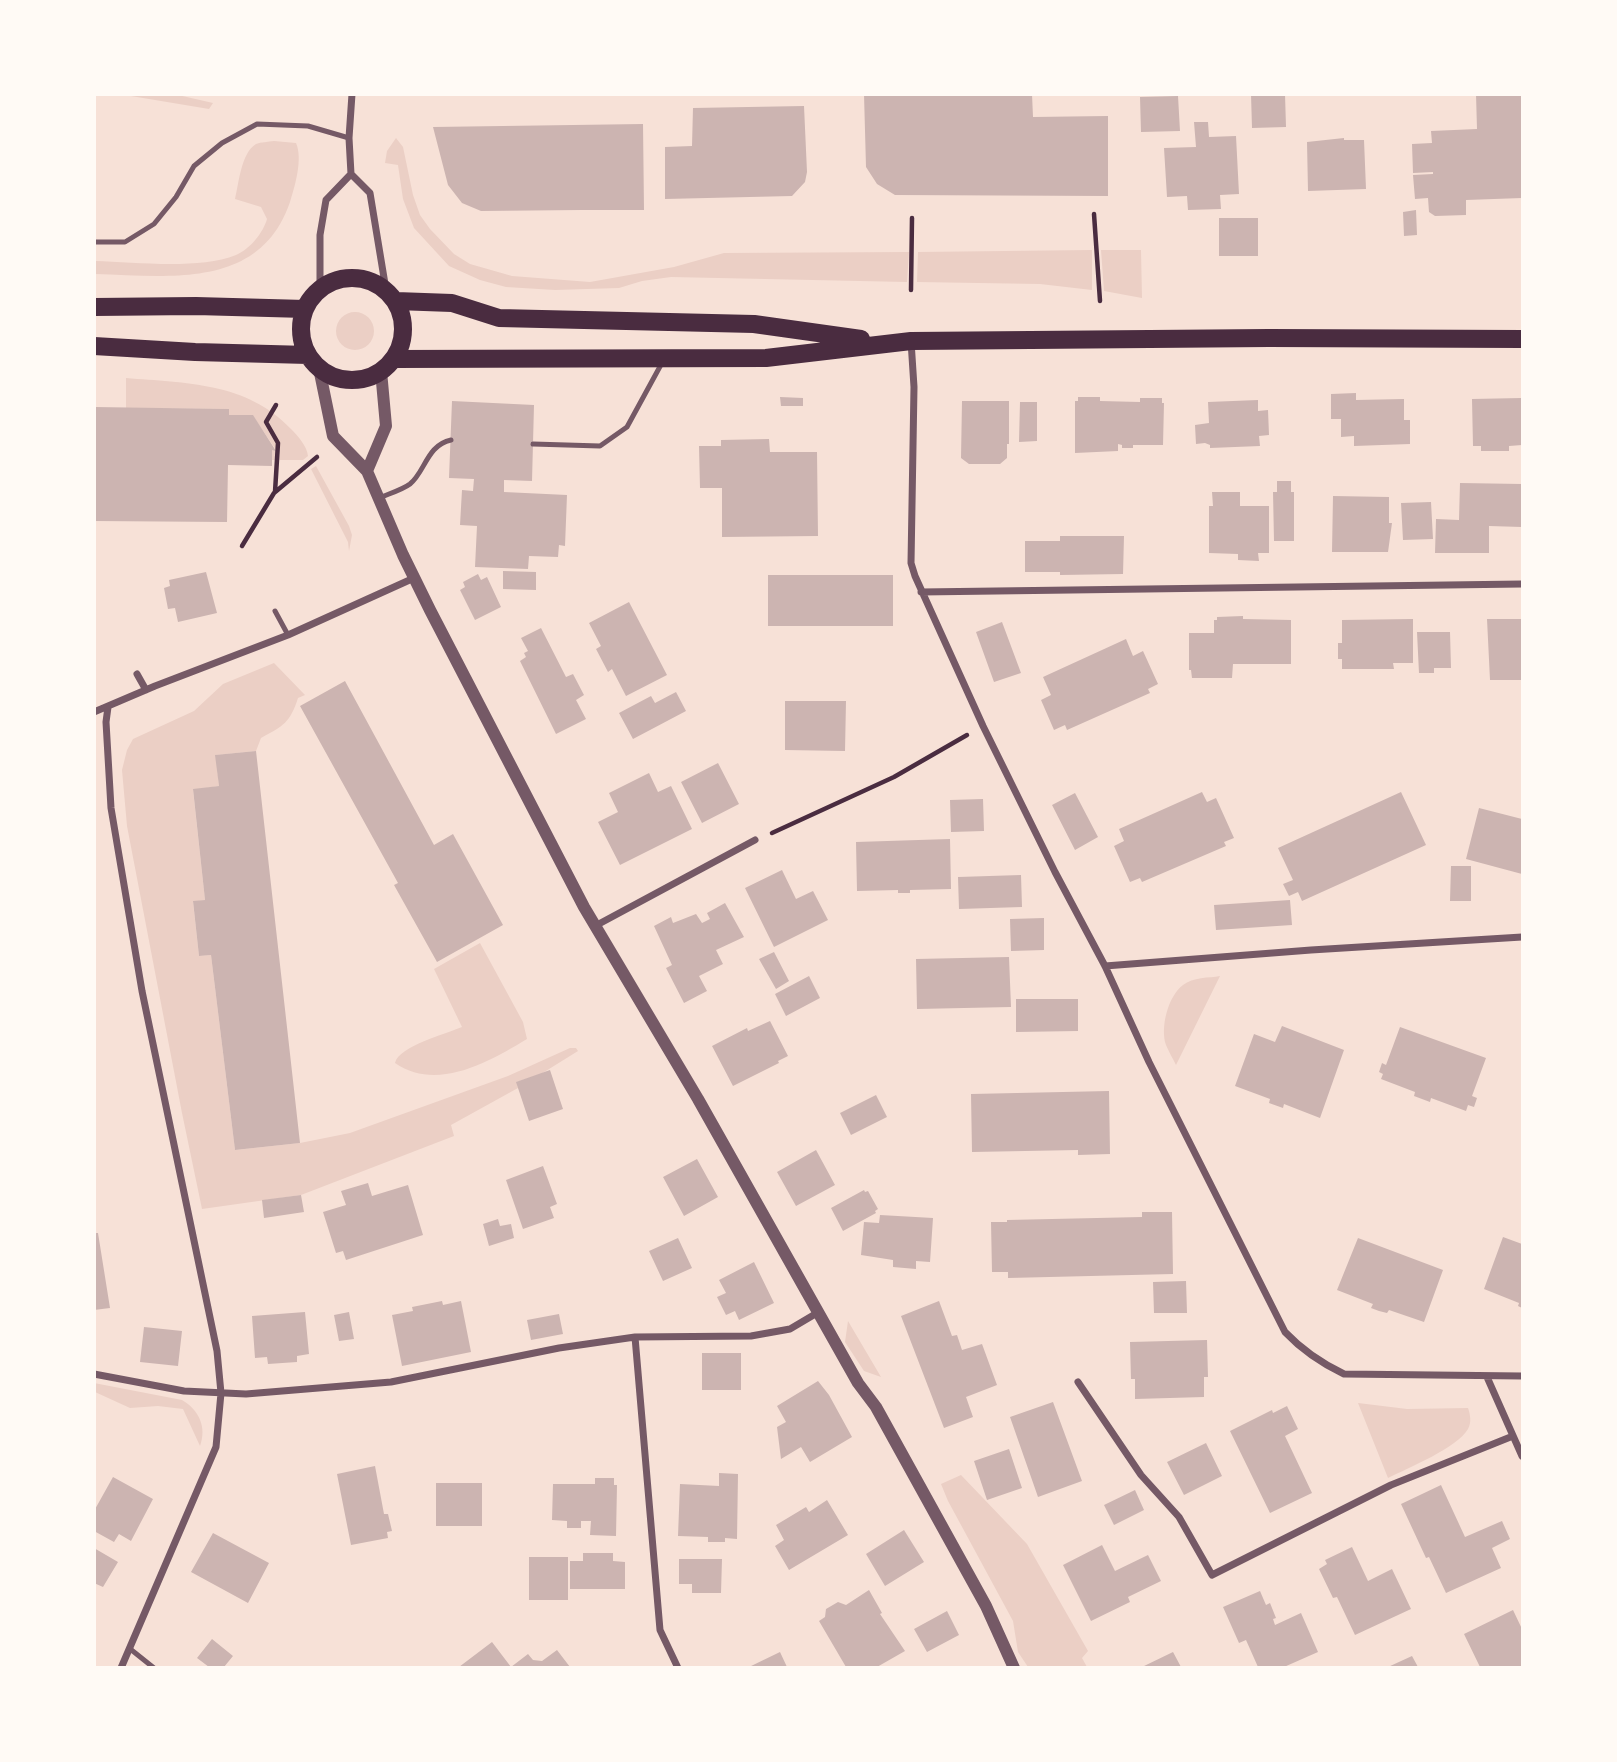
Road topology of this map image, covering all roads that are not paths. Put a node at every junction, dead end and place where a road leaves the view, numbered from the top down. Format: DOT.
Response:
graph roads {
  1 [pos="352,94"];
  2 [pos="349,138"];
  3 [pos="351,174"];
  4 [pos="94,242"];
  5 [pos="320,289"];
  6 [pos="391,295"];
  7 [pos="94,307"];
  8 [pos="305,309"];
  9 [pos="1522,339"];
  10 [pos="911,341"];
  11 [pos="885,343"];
  12 [pos="94,346"];
  13 [pos="664,360"];
  14 [pos="314,362"];
  15 [pos="387,365"];
  16 [pos="451,440"];
  17 [pos="533,444"];
  18 [pos="368,471"];
  19 [pos="379,498"];
  20 [pos="414,578"];
  21 [pos="1522,584"];
  22 [pos="922,592"];
  23 [pos="275,611"];
  24 [pos="288,635"];
  25 [pos="137,674"];
  26 [pos="146,690"];
  27 [pos="107,707"];
  28 [pos="94,712"];
  29 [pos="755,840"];
  30 [pos="596,926"];
  31 [pos="1522,937"];
  32 [pos="1105,966"];
  33 [pos="817,1313"];
  34 [pos="635,1337"];
  35 [pos="94,1374"];
  36 [pos="1522,1376"];
  37 [pos="1487,1377"];
  38 [pos="1078,1382"];
  39 [pos="221,1393"];
  40 [pos="1513,1436"];
  41 [pos="1522,1456"];
  42 [pos="129,1648"];
  43 [pos="121,1668"];
  44 [pos="154,1668"];
  45 [pos="678,1668"];
  46 [pos="1014,1668"];
  1 -- 2 [label="street"];
  2 -- 3 [label="street"];
  2 -- 4 [label="lane"];
  3 -- 5 [label="street"];
  3 -- 6 [label="street"];
  5 -- 6 [label="main road"];
  5 -- 8 [label="main road"];
  6 -- 11 [label="main road"];
  6 -- 15 [label="main road"];
  7 -- 8 [label="main road"];
  8 -- 14 [label="main road"];
  9 -- 10 [label="main road"];
  10 -- 11 [label="main road"];
  10 -- 22 [label="street"];
  11 -- 13 [label="main road"];
  12 -- 14 [label="main road"];
  13 -- 15 [label="main road"];
  13 -- 17 [label="lane"];
  14 -- 15 [label="main road"];
  14 -- 18 [label="street"];
  15 -- 18 [label="street"];
  16 -- 19 [label="lane"];
  18 -- 19 [label="street"];
  19 -- 20 [label="street"];
  20 -- 24 [label="street"];
  20 -- 30 [label="street"];
  21 -- 22 [label="street"];
  22 -- 32 [label="street"];
  23 -- 24 [label="lane"];
  24 -- 26 [label="street"];
  25 -- 26 [label="street"];
  26 -- 27 [label="street"];
  27 -- 28 [label="street"];
  27 -- 39 [label="street"];
  29 -- 30 [label="street"];
  30 -- 33 [label="street"];
  31 -- 32 [label="street"];
  32 -- 37 [label="street"];
  33 -- 34 [label="street"];
  33 -- 46 [label="street"];
  34 -- 39 [label="street"];
  34 -- 45 [label="street"];
  35 -- 39 [label="street"];
  36 -- 37 [label="street"];
  37 -- 40 [label="street"];
  38 -- 40 [label="street"];
  39 -- 42 [label="street"];
  40 -- 41 [label="street"];
  42 -- 43 [label="street"];
  42 -- 44 [label="lane"];
}
